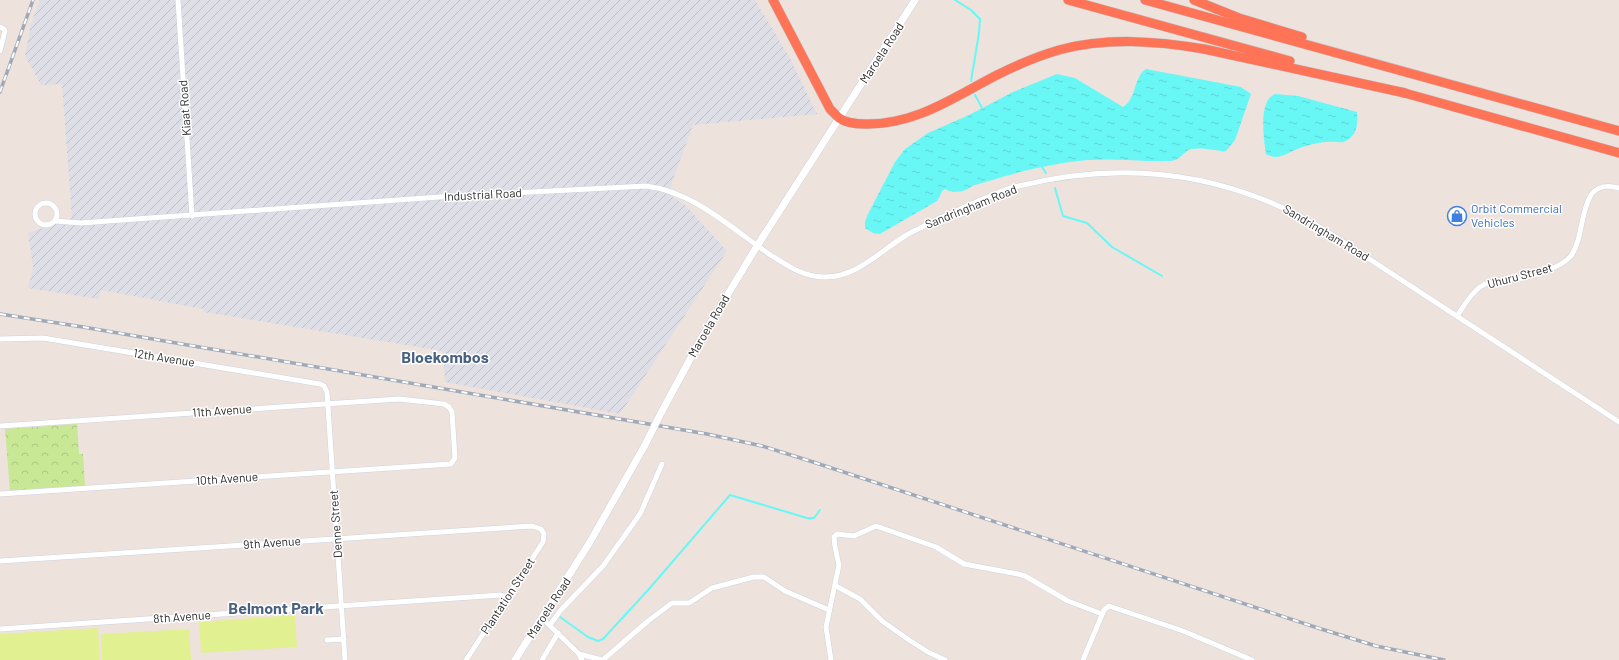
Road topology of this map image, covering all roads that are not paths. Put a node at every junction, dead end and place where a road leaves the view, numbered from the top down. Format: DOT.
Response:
graph roads {
  1 [pos="178,0"];
  2 [pos="773,0"];
  3 [pos="915,0"];
  4 [pos="1068,0"];
  5 [pos="1145,0"];
  6 [pos="1194,0"];
  7 [pos="0,27"];
  8 [pos="0,51"];
  9 [pos="1422,77"];
  10 [pos="1405,93"];
  11 [pos="839,118"];
  12 [pos="1619,131"];
  13 [pos="1619,152"];
  14 [pos="1619,188"];
  15 [pos="192,216"];
  16 [pos="55,221"];
  17 [pos="757,246"];
  18 [pos="1457,316"];
  19 [pos="0,339"];
  20 [pos="325,388"];
  21 [pos="328,404"];
  22 [pos="1619,422"];
  23 [pos="0,426"];
  24 [pos="454,461"];
  25 [pos="662,464"];
  26 [pos="332,472"];
  27 [pos="0,494"];
  28 [pos="543,531"];
  29 [pos="337,538"];
  30 [pos="0,561"];
  31 [pos="836,586"];
  32 [pos="507,597"];
  33 [pos="341,606"];
  34 [pos="829,610"];
  35 [pos="1102,614"];
  36 [pos="542,618"];
  37 [pos="550,625"];
  38 [pos="0,629"];
  39 [pos="558,633"];
  40 [pos="344,639"];
  41 [pos="327,640"];
  42 [pos="579,654"];
  43 [pos="345,660"];
  44 [pos="466,660"];
  45 [pos="515,660"];
  46 [pos="542,660"];
  47 [pos="582,660"];
  48 [pos="602,660"];
  49 [pos="831,660"];
  50 [pos="945,660"];
  51 [pos="1083,660"];
  52 [pos="1252,660"];
  1 -- 15 [label="street, Kiaat Road"];
  2 -- 11 [label="highway"];
  3 -- 11 [label="street, Maroela Road"];
  4 -- 10 [label="highway"];
  5 -- 9 [label="highway"];
  6 -- 9 [label="highway"];
  7 -- 8 [label="street"];
  9 -- 12 [label="highway"];
  10 -- 11 [label="highway"];
  10 -- 13 [label="highway"];
  11 -- 17 [label="street, Maroela Road"];
  14 -- 18 [label="street, Uhuru Street"];
  15 -- 16 [label="street, Industrial Road"];
  15 -- 17 [label="street, Industrial Road"];
  16 -- 16 [label="street"];
  17 -- 18 [label="street, Sandringham Road"];
  17 -- 36 [label="street, Maroela Road, bridge"];
  18 -- 22 [label="street, Sandringham Road"];
  19 -- 20 [label="street, 12th Avenue"];
  20 -- 21 [label="street, Denne Street"];
  21 -- 23 [label="street, 11th Avenue"];
  21 -- 24 [label="street, 11th Avenue"];
  21 -- 26 [label="street, Denne Street"];
  24 -- 26 [label="street, 10th Avenue"];
  25 -- 37 [label="street"];
  26 -- 27 [label="street, 10th Avenue"];
  26 -- 29 [label="street, Denne Street"];
  28 -- 29 [label="street, 9th Avenue"];
  28 -- 32 [label="street, Plantation Street"];
  29 -- 30 [label="street, 9th Avenue"];
  29 -- 33 [label="street, Denne Street"];
  31 -- 34 [label="street"];
  31 -- 35 [label="street"];
  31 -- 50 [label="street"];
  32 -- 33 [label="street, 8th Avenue"];
  32 -- 44 [label="street, Plantation Street"];
  33 -- 38 [label="street, 8th Avenue"];
  33 -- 40 [label="street, Denne Street"];
  34 -- 48 [label="street"];
  34 -- 49 [label="street"];
  35 -- 51 [label="street"];
  35 -- 52 [label="street"];
  36 -- 37 [label="street"];
  36 -- 45 [label="street, Maroela Road"];
  37 -- 39 [label="street"];
  39 -- 42 [label="street"];
  39 -- 46 [label="street"];
  40 -- 41 [label="street"];
  40 -- 43 [label="street, Denne Street"];
  42 -- 47 [label="street"];
  42 -- 48 [label="street"];
}
